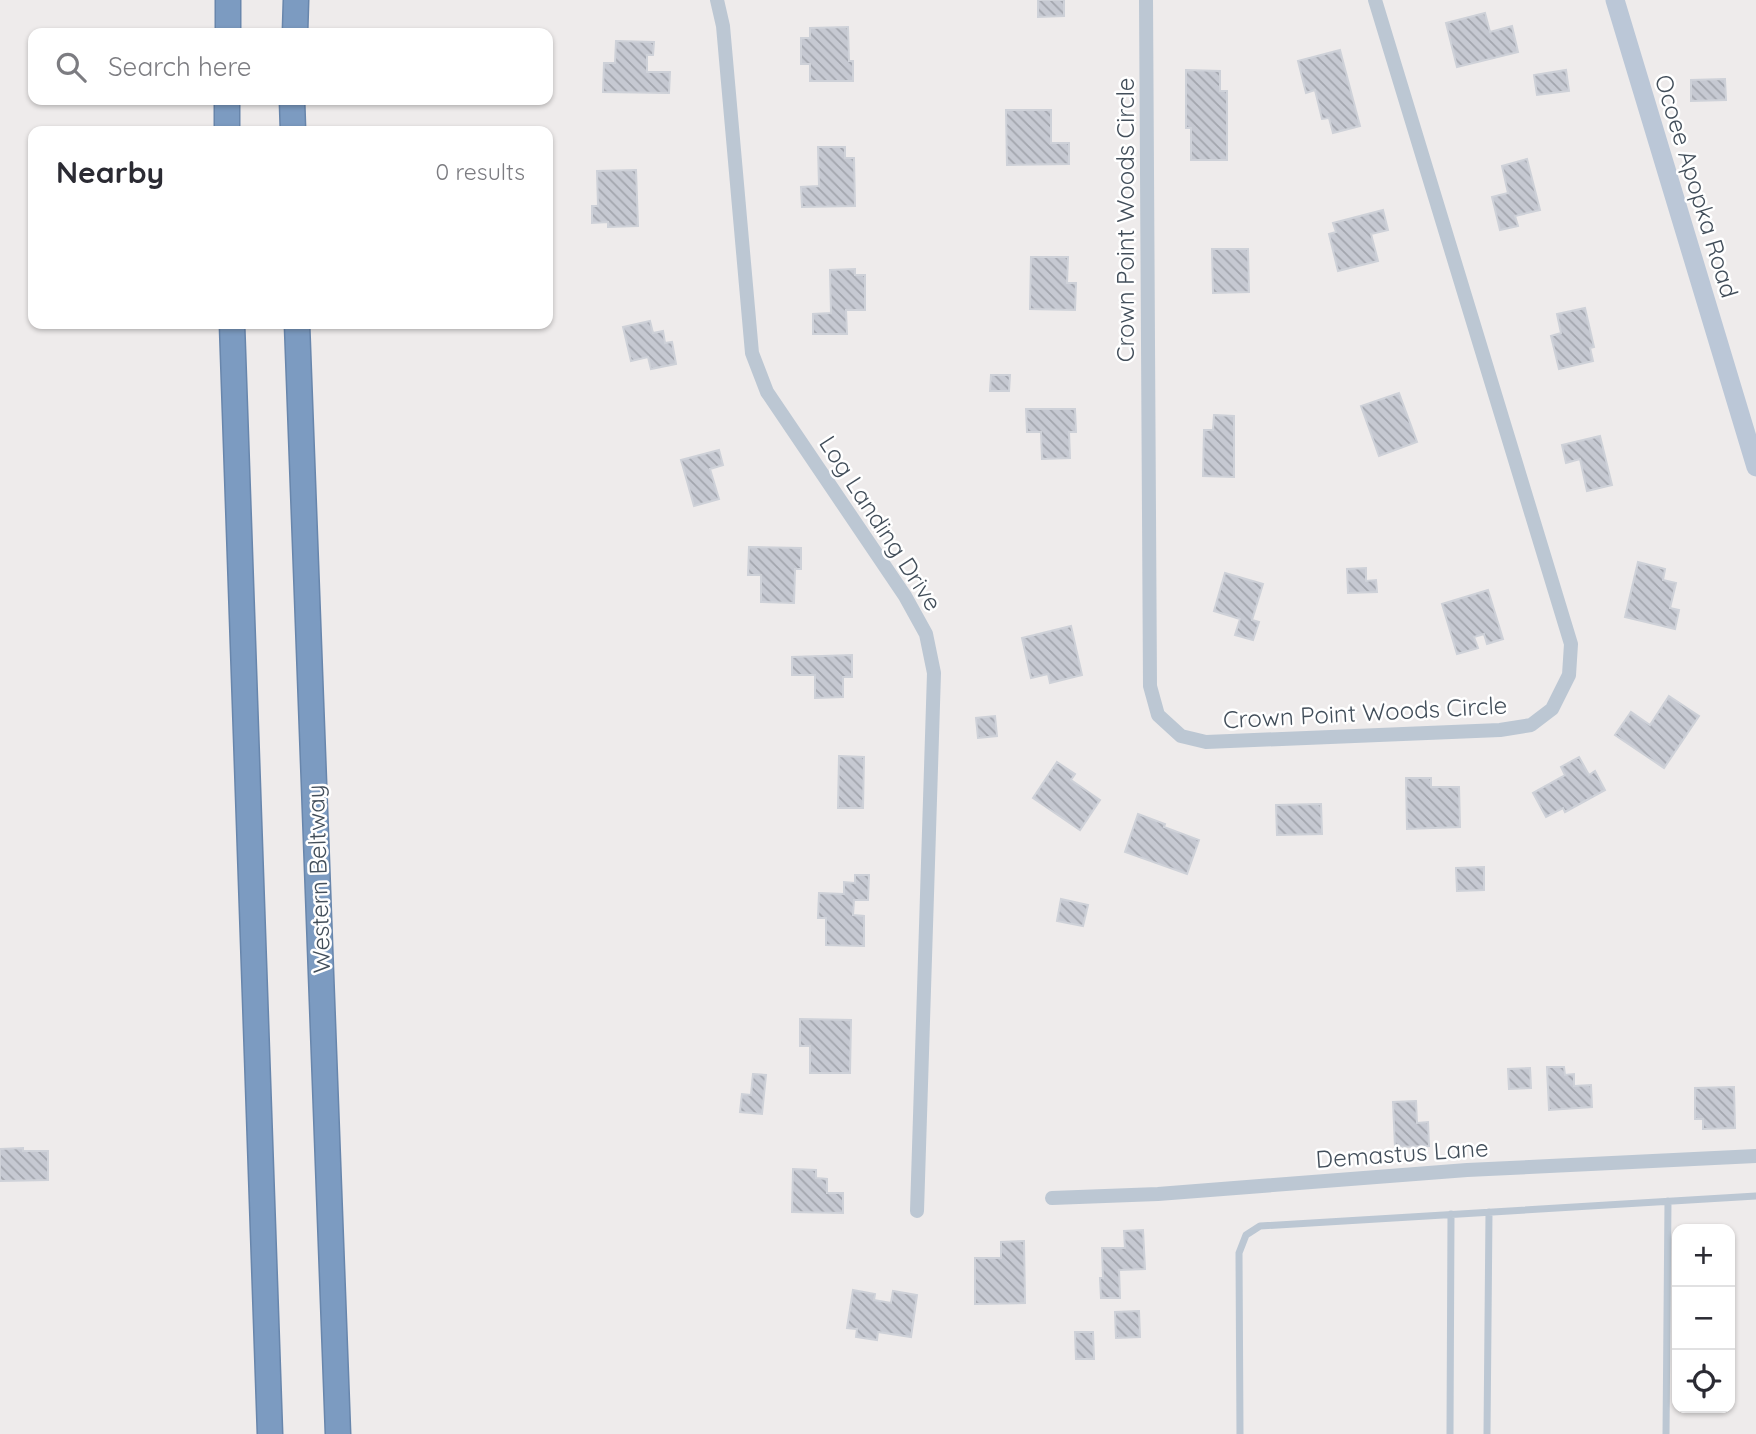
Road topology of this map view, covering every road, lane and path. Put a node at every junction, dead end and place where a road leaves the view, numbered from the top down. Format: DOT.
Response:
graph roads {
  1 [pos="228,0"];
  2 [pos="296,0"];
  3 [pos="717,0"];
  4 [pos="1146,0"];
  5 [pos="1375,0"];
  6 [pos="1615,0"];
  7 [pos="228,28"];
  8 [pos="295,28"];
  9 [pos="227,105"];
  10 [pos="292,105"];
  11 [pos="228,126"];
  12 [pos="293,126"];
  13 [pos="232,329"];
  14 [pos="298,329"];
  15 [pos="1756,467"];
  16 [pos="1756,1156"];
  17 [pos="1756,1196"];
  18 [pos="1052,1198"];
  19 [pos="1668,1201"];
  20 [pos="917,1211"];
  21 [pos="1489,1212"];
  22 [pos="1451,1214"];
  23 [pos="270,1434"];
  24 [pos="338,1434"];
  25 [pos="1240,1434"];
  26 [pos="1450,1434"];
  27 [pos="1487,1434"];
  28 [pos="1666,1434"];
  1 -- 7 [label="highway"];
  2 -- 8 [label="highway"];
  3 -- 20 [label="street, Log Landing Drive"];
  4 -- 5 [label="street, Crown Point Woods Circle"];
  6 -- 15 [label="main road, Ocoee Apopka Road"];
  9 -- 11 [label="highway"];
  10 -- 12 [label="highway"];
  13 -- 23 [label="highway"];
  14 -- 24 [label="highway, Western Beltway"];
  16 -- 18 [label="street, Demastus Lane"];
  17 -- 19 [label="lane"];
  19 -- 21 [label="lane"];
  19 -- 28 [label="lane"];
  21 -- 22 [label="lane"];
  21 -- 27 [label="lane"];
  22 -- 25 [label="lane"];
  22 -- 26 [label="lane"];
}
